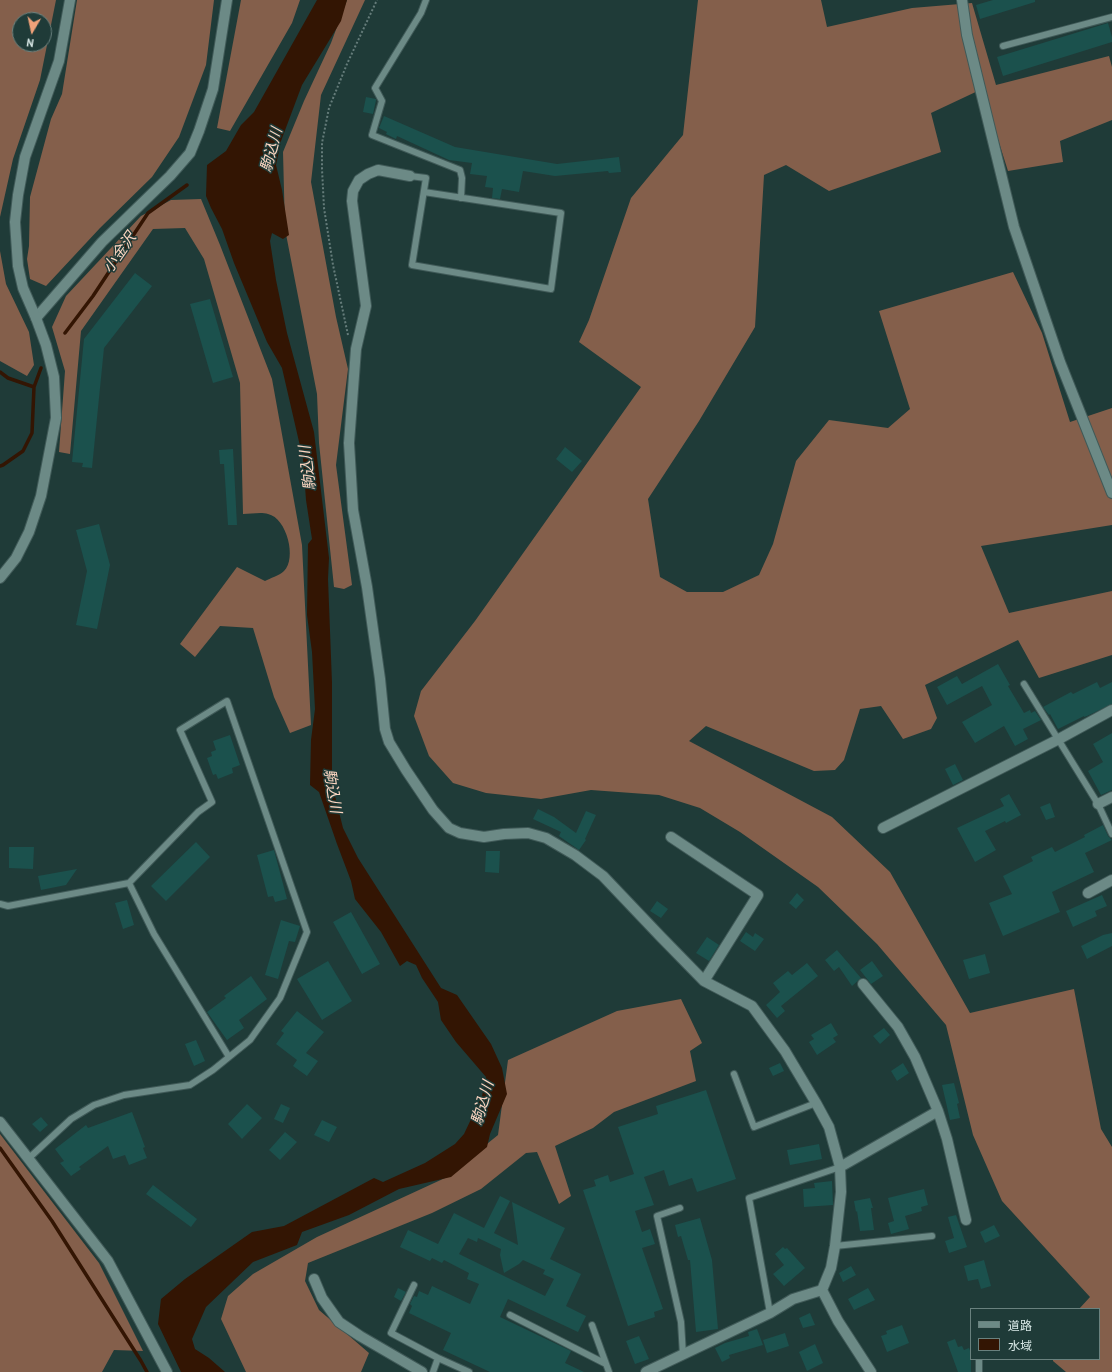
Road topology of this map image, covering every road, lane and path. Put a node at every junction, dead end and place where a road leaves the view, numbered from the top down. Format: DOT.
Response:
graph roads {
  1 [pos="70,0"];
  2 [pos="227,0"];
  3 [pos="377,0"];
  4 [pos="426,0"];
  5 [pos="962,0"];
  6 [pos="1112,17"];
  7 [pos="1002,46"];
  8 [pos="410,176"];
  9 [pos="424,192"];
  10 [pos="461,198"];
  11 [pos="36,318"];
  12 [pos="356,349"];
  13 [pos="1112,493"];
  14 [pos="0,578"];
  15 [pos="1024,684"];
  16 [pos="1112,710"];
  17 [pos="1059,739"];
  18 [pos="1112,797"];
  19 [pos="1098,804"];
  20 [pos="883,828"];
  21 [pos="1112,834"];
  22 [pos="671,836"];
  23 [pos="1112,880"];
  24 [pos="129,883"];
  25 [pos="1088,893"];
  26 [pos="0,904"];
  27 [pos="704,981"];
  28 [pos="864,984"];
  29 [pos="229,1057"];
  30 [pos="734,1074"];
  31 [pos="816,1103"];
  32 [pos="938,1111"];
  33 [pos="0,1122"];
  34 [pos="28,1159"];
  35 [pos="840,1167"];
  36 [pos="680,1208"];
  37 [pos="966,1220"];
  38 [pos="932,1236"];
  39 [pos="835,1246"];
  40 [pos="314,1279"];
  41 [pos="414,1284"];
  42 [pos="822,1290"];
  43 [pos="770,1313"];
  44 [pos="510,1315"];
  45 [pos="592,1325"];
  46 [pos="683,1355"];
  47 [pos="438,1358"];
  48 [pos="979,1360"];
  49 [pos="606,1364"];
  50 [pos="167,1372"];
  51 [pos="422,1372"];
  52 [pos="433,1372"];
  53 [pos="469,1372"];
  54 [pos="608,1372"];
  55 [pos="646,1372"];
  56 [pos="871,1372"];
  57 [pos="979,1372"];
  1 -- 11 [label="street"];
  2 -- 11 [label="street"];
  3 -- 12 [label="path"];
  4 -- 10 [label="lane"];
  5 -- 13 [label="street"];
  6 -- 7 [label="lane"];
  8 -- 9 [label="lane"];
  8 -- 12 [label="street"];
  9 -- 10 [label="lane"];
  9 -- 10 [label="lane"];
  11 -- 14 [label="street"];
  12 -- 27 [label="street"];
  15 -- 17 [label="lane"];
  16 -- 17 [label="street"];
  17 -- 19 [label="lane"];
  17 -- 20 [label="street"];
  18 -- 19 [label="street"];
  19 -- 21 [label="lane"];
  22 -- 27 [label="street"];
  23 -- 25 [label="street"];
  24 -- 26 [label="lane"];
  24 -- 29 [label="lane"];
  24 -- 29 [label="lane"];
  27 -- 31 [label="street"];
  28 -- 32 [label="street"];
  29 -- 34 [label="lane"];
  30 -- 31 [label="lane"];
  31 -- 35 [label="street"];
  32 -- 35 [label="street"];
  32 -- 37 [label="street"];
  33 -- 34 [label="street"];
  34 -- 50 [label="street"];
  35 -- 39 [label="street"];
  35 -- 43 [label="lane"];
  36 -- 46 [label="lane"];
  38 -- 39 [label="lane"];
  39 -- 42 [label="street"];
  40 -- 51 [label="street"];
  41 -- 47 [label="lane"];
  42 -- 43 [label="street"];
  42 -- 56 [label="street"];
  43 -- 46 [label="street"];
  44 -- 49 [label="lane"];
  45 -- 49 [label="lane"];
  46 -- 55 [label="street"];
  47 -- 52 [label="lane"];
  47 -- 53 [label="lane"];
  48 -- 57 [label="lane"];
  49 -- 54 [label="lane"];
}
